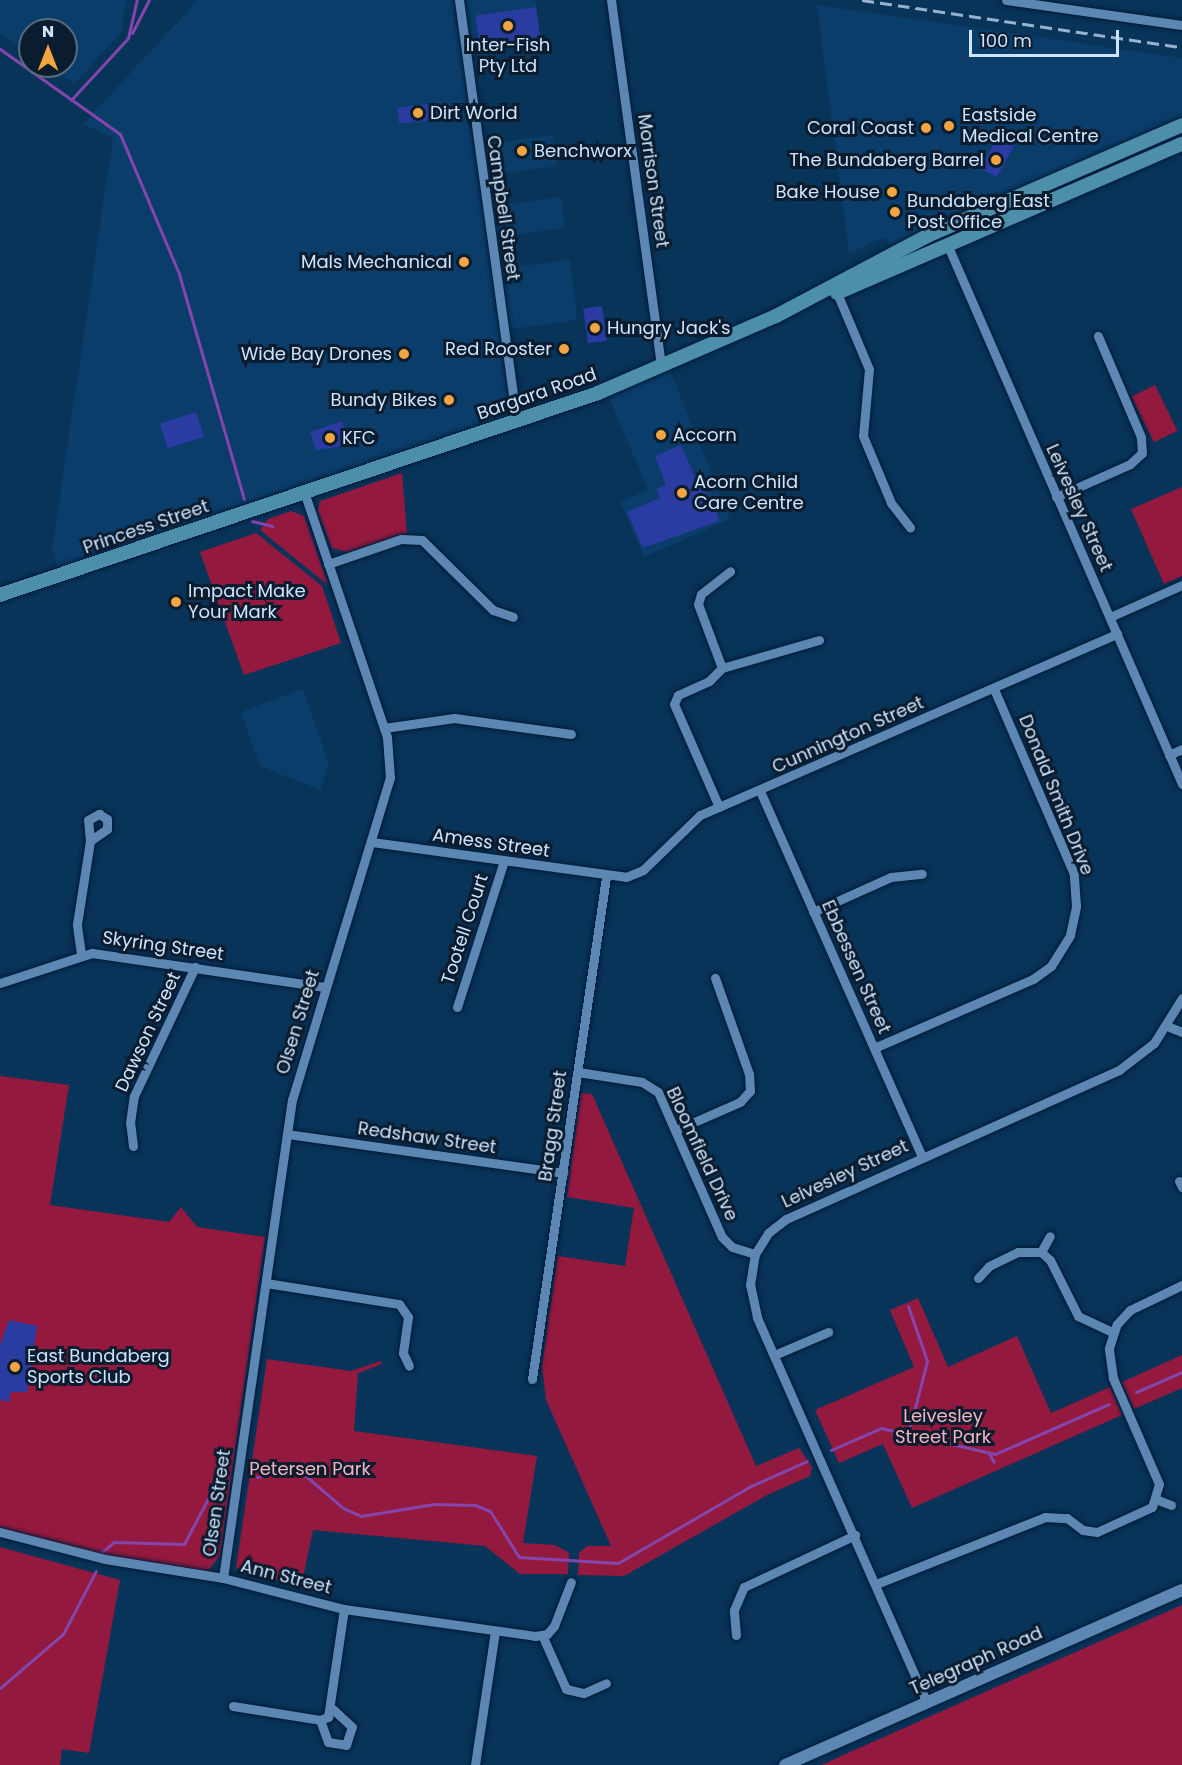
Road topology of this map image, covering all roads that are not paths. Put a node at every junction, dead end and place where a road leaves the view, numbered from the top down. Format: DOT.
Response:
graph roads {
  1 [pos="459,0"];
  2 [pos="611,0"];
  3 [pos="1006,0"];
  4 [pos="1011,0"];
  5 [pos="1182,25"];
  6 [pos="1182,124"];
  7 [pos="1182,144"];
  8 [pos="941,230"];
  9 [pos="947,244"];
  10 [pos="835,289"];
  11 [pos="1098,336"];
  12 [pos="661,367"];
  13 [pos="517,421"];
  14 [pos="304,492"];
  15 [pos="1056,497"];
  16 [pos="910,527"];
  17 [pos="328,564"];
  18 [pos="730,571"];
  19 [pos="1182,585"];
  20 [pos="0,595"];
  21 [pos="513,617"];
  22 [pos="1110,617"];
  23 [pos="1117,634"];
  24 [pos="819,640"];
  25 [pos="722,668"];
  26 [pos="994,689"];
  27 [pos="384,728"];
  28 [pos="571,734"];
  29 [pos="1182,750"];
  30 [pos="1169,755"];
  31 [pos="1182,784"];
  32 [pos="760,791"];
  33 [pos="719,807"];
  34 [pos="90,841"];
  35 [pos="372,842"];
  36 [pos="504,861"];
  37 [pos="922,874"];
  38 [pos="606,877"];
  39 [pos="813,912"];
  40 [pos="81,954"];
  41 [pos="195,967"];
  42 [pos="715,978"];
  43 [pos="0,983"];
  44 [pos="325,987"];
  45 [pos="1182,998"];
  46 [pos="457,1007"];
  47 [pos="1167,1026"];
  48 [pos="1182,1032"];
  49 [pos="874,1048"];
  50 [pos="578,1072"];
  51 [pos="750,1091"];
  52 [pos="759,1094"];
  53 [pos="676,1130"];
  54 [pos="287,1134"];
  55 [pos="133,1146"];
  56 [pos="922,1157"];
  57 [pos="563,1173"];
  58 [pos="1050,1236"];
  59 [pos="1041,1252"];
  60 [pos="755,1254"];
  61 [pos="978,1278"];
  62 [pos="266,1283"];
  63 [pos="1182,1285"];
  64 [pos="828,1332"];
  65 [pos="1113,1332"];
  66 [pos="774,1355"];
  67 [pos="409,1366"];
  68 [pos="532,1379"];
  69 [pos="1158,1500"];
  70 [pos="1170,1505"];
  71 [pos="0,1532"];
  72 [pos="855,1535"];
  73 [pos="222,1578"];
  74 [pos="571,1582"];
  75 [pos="876,1584"];
  76 [pos="1182,1590"];
  77 [pos="344,1609"];
  78 [pos="495,1631"];
  79 [pos="542,1635"];
  80 [pos="736,1635"];
  81 [pos="606,1683"];
  82 [pos="927,1703"];
  83 [pos="233,1706"];
  84 [pos="333,1709"];
  85 [pos="320,1720"];
  86 [pos="475,1765"];
  87 [pos="785,1765"];
  1 -- 13 [label="street, Campbell Street"];
  2 -- 12 [label="street, Morrison Street"];
  3 -- 4 [label="street"];
  4 -- 5 [label="street"];
  6 -- 8 [label="main road, Bargara Road"];
  7 -- 9 [label="main road, Bargara Road"];
  8 -- 9 [label="main road"];
  8 -- 10 [label="main road, Bargara Road"];
  9 -- 10 [label="main road, Bargara Road"];
  9 -- 15 [label="street, Leivesley Street"];
  10 -- 12 [label="main road, Bargara Road"];
  10 -- 16 [label="street"];
  11 -- 15 [label="street"];
  12 -- 13 [label="main road, Bargara Road"];
  13 -- 14 [label="main road, Bargara Road"];
  14 -- 17 [label="street, Olsen Street"];
  14 -- 20 [label="main road, Princess Street"];
  15 -- 22 [label="street, Leivesley Street"];
  17 -- 21 [label="street"];
  17 -- 27 [label="street, Olsen Street"];
  18 -- 25 [label="street"];
  19 -- 22 [label="street"];
  22 -- 23 [label="street, Leivesley Street"];
  23 -- 26 [label="street, Cunnington Street"];
  23 -- 30 [label="street, Leivesley Street"];
  24 -- 25 [label="street"];
  25 -- 33 [label="street"];
  26 -- 32 [label="street, Cunnington Street"];
  26 -- 49 [label="street, Donald Smith Drive"];
  27 -- 28 [label="street"];
  27 -- 35 [label="street, Olsen Street"];
  29 -- 30 [label="street"];
  30 -- 31 [label="street, Leivesley Street"];
  32 -- 33 [label="street, Cunnington Street"];
  32 -- 39 [label="street, Ebbessen Street"];
  33 -- 38 [label="street, Cunnington Street"];
  34 -- 40 [label="street"];
  35 -- 36 [label="street, Amess Street"];
  35 -- 44 [label="street, Olsen Street"];
  36 -- 38 [label="street, Amess Street"];
  36 -- 46 [label="street, Tootell Court"];
  37 -- 39 [label="street"];
  38 -- 50 [label="street, Bragg Street"];
  39 -- 49 [label="street, Ebbessen Street"];
  40 -- 41 [label="street, Skyring Street"];
  40 -- 43 [label="street, Skyring Street"];
  41 -- 44 [label="street, Skyring Street"];
  41 -- 55 [label="street, Dawson Street"];
  42 -- 51 [label="street"];
  44 -- 54 [label="street, Olsen Street"];
  45 -- 47 [label="street, Leivesley Street"];
  47 -- 48 [label="street"];
  47 -- 56 [label="street, Leivesley Street"];
  49 -- 56 [label="street, Ebbessen Street"];
  50 -- 53 [label="street, Bloomfield Drive"];
  50 -- 57 [label="street, Bragg Street"];
  51 -- 52 [label="street"];
  51 -- 53 [label="street"];
  53 -- 60 [label="street, Bloomfield Drive"];
  54 -- 57 [label="street, Redshaw Street"];
  54 -- 62 [label="street, Olsen Street"];
  56 -- 60 [label="street, Leivesley Street"];
  57 -- 68 [label="street, Bragg Street"];
  58 -- 59 [label="street"];
  59 -- 61 [label="street"];
  59 -- 65 [label="street"];
  60 -- 66 [label="street, Leivesley Street"];
  62 -- 67 [label="street"];
  62 -- 73 [label="street, Olsen Street"];
  63 -- 65 [label="street"];
  64 -- 66 [label="street"];
  65 -- 69 [label="street"];
  66 -- 72 [label="street, Leivesley Street"];
  69 -- 70 [label="street"];
  69 -- 75 [label="street"];
  71 -- 73 [label="street, Ann Street"];
  72 -- 75 [label="street, Leivesley Street"];
  72 -- 80 [label="street"];
  73 -- 77 [label="street, Ann Street"];
  74 -- 79 [label="street"];
  75 -- 82 [label="street, Leivesley Street"];
  76 -- 82 [label="street, Telegraph Road"];
  77 -- 78 [label="street, Ann Street"];
  77 -- 84 [label="street"];
  78 -- 79 [label="street, Ann Street"];
  78 -- 86 [label="street"];
  79 -- 81 [label="street"];
  82 -- 87 [label="street, Telegraph Road"];
  83 -- 85 [label="street"];
  84 -- 85 [label="street"];
  84 -- 85 [label="street"];
}
